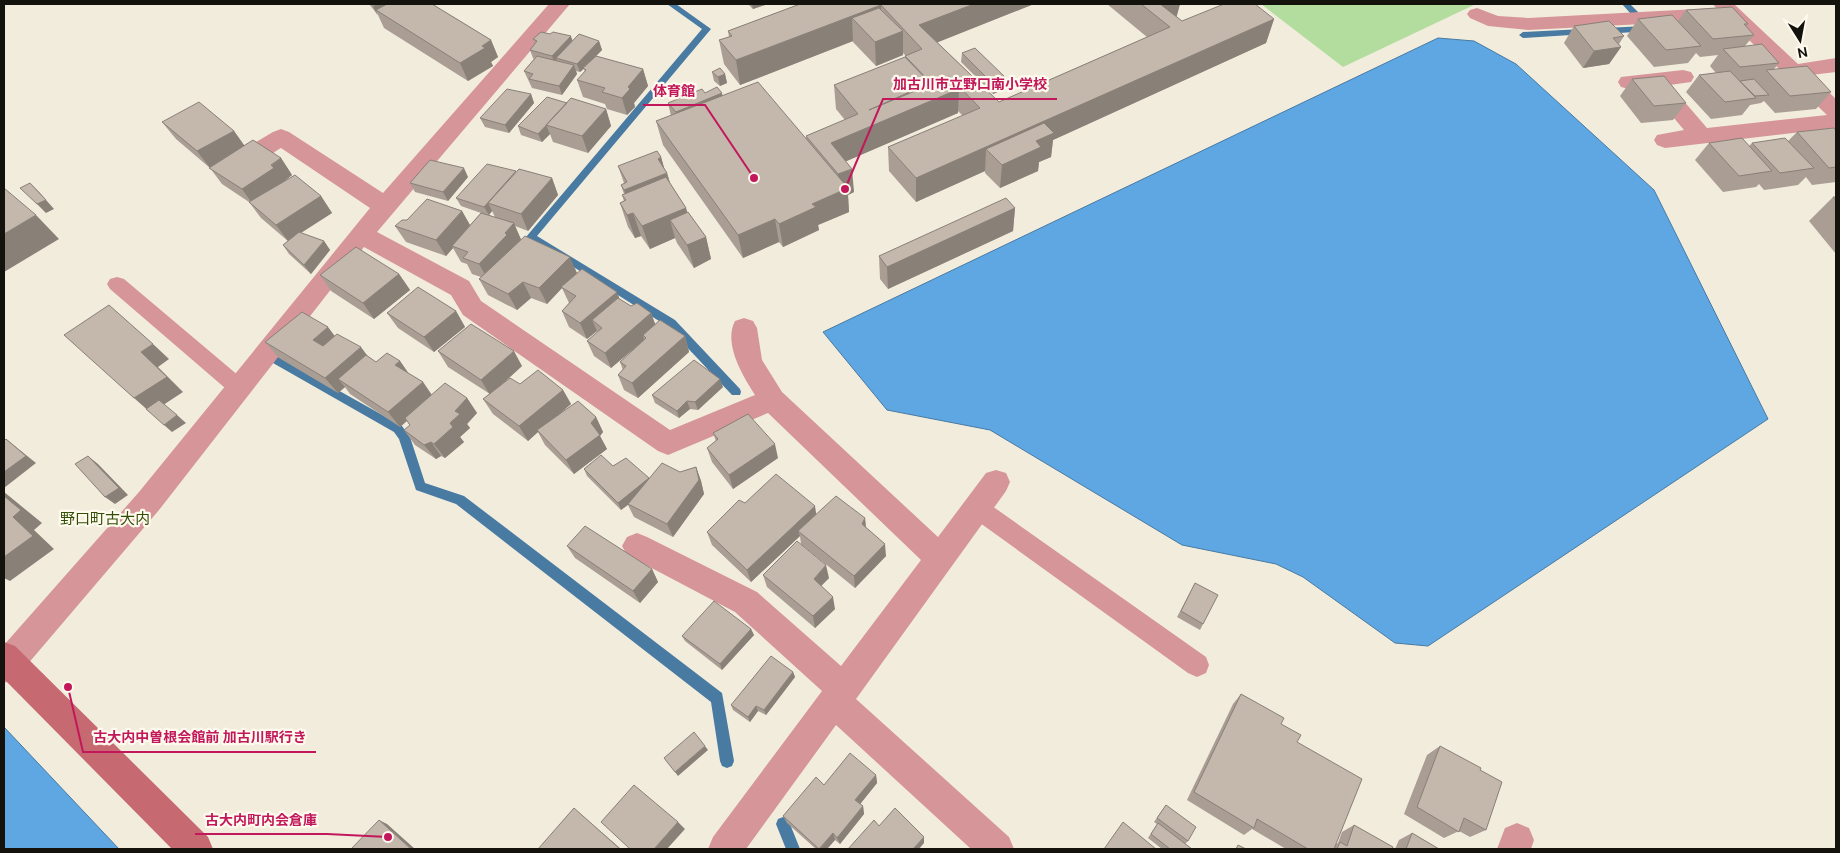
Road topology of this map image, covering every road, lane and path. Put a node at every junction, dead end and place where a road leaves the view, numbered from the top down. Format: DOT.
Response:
graph roads {
  1 [pos="560,4"];
  2 [pos="1728,8"];
  3 [pos="1477,14"];
  4 [pos="537,16"];
  5 [pos="1836,65"];
  6 [pos="1794,71"];
  7 [pos="1683,77"];
  8 [pos="1653,80"];
  9 [pos="1629,82"];
  10 [pos="1836,111"];
  11 [pos="1836,121"];
  12 [pos="1701,135"];
  13 [pos="1665,140"];
  14 [pos="233,166"];
  15 [pos="386,206"];
  16 [pos="361,234"];
  17 [pos="117,284"];
  18 [pos="744,328"];
  19 [pos="239,388"];
  20 [pos="772,400"];
  21 [pos="996,482"];
  22 [pos="977,508"];
  23 [pos="637,546"];
  24 [pos="940,558"];
  25 [pos="5,663"];
  26 [pos="1197,665"];
  27 [pos="840,696"];
  28 [pos="196,849"];
  29 [pos="725,849"];
  30 [pos="997,849"];
  1 -- 4 [label="street"];
  2 -- 3 [label="street"];
  2 -- 6 [label="street"];
  4 -- 15 [label="street"];
  5 -- 6 [label="street"];
  6 -- 10 [label="street"];
  7 -- 8 [label="street"];
  8 -- 9 [label="street"];
  8 -- 12 [label="street"];
  11 -- 12 [label="street"];
  12 -- 13 [label="street"];
  14 -- 15 [label="street"];
  15 -- 16 [label="street"];
  16 -- 19 [label="street"];
  16 -- 20 [label="street"];
  17 -- 19 [label="lane"];
  18 -- 20 [label="street"];
  19 -- 25 [label="street"];
  20 -- 24 [label="street"];
  21 -- 22 [label="street"];
  22 -- 24 [label="street"];
  22 -- 26 [label="lane"];
  23 -- 27 [label="street"];
  24 -- 27 [label="street"];
  25 -- 28 [label="street"];
  27 -- 29 [label="street"];
  27 -- 30 [label="street"];
}
